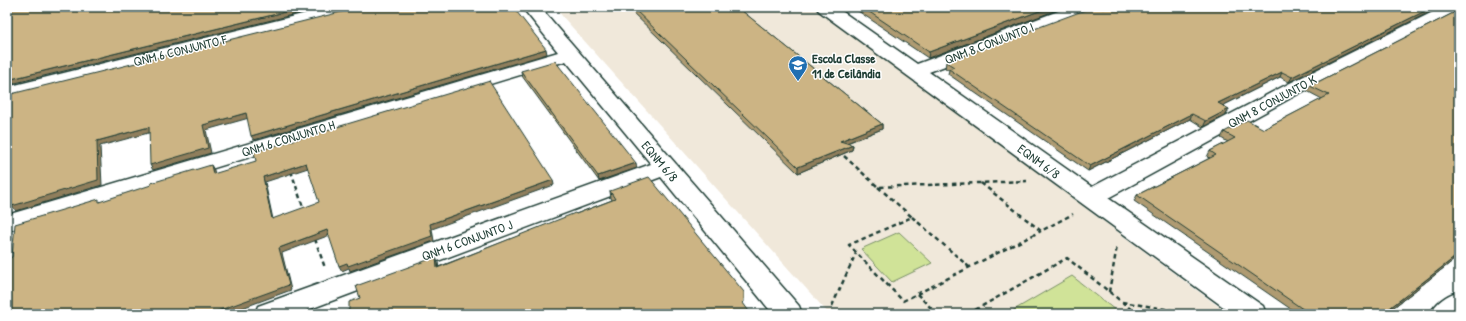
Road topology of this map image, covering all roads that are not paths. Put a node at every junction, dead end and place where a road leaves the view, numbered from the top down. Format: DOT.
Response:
graph roads {
  1 [pos="352,7"];
  2 [pos="531,7"];
  3 [pos="825,7"];
  4 [pos="1085,7"];
  5 [pos="1456,7"];
  6 [pos="570,54"];
  7 [pos="915,72"];
  8 [pos="7,93"];
  9 [pos="665,167"];
  10 [pos="1093,200"];
  11 [pos="7,223"];
  12 [pos="1459,301"];
  13 [pos="268,314"];
  14 [pos="789,314"];
  15 [pos="1253,314"];
  16 [pos="1443,314"];
  1 -- 8 [label="street, QNM 6 CONJUNTO F"];
  2 -- 6 [label="street, EQNM 6/8"];
  3 -- 7 [label="street, EQNM 6/8"];
  4 -- 7 [label="street, QNM 8 CONJUNTO I"];
  5 -- 10 [label="street, QNM 8 CONJUNTO K"];
  6 -- 9 [label="street, EQNM 6/8"];
  6 -- 11 [label="street, QNM 6 CONJUNTO H"];
  7 -- 10 [label="street, EQNM 6/8"];
  9 -- 13 [label="street, QNM 6 CONJUNTO J"];
  9 -- 14 [label="street, EQNM 6/8"];
  10 -- 15 [label="street, EQNM 6/8"];
  12 -- 16 [label="street"];
}
